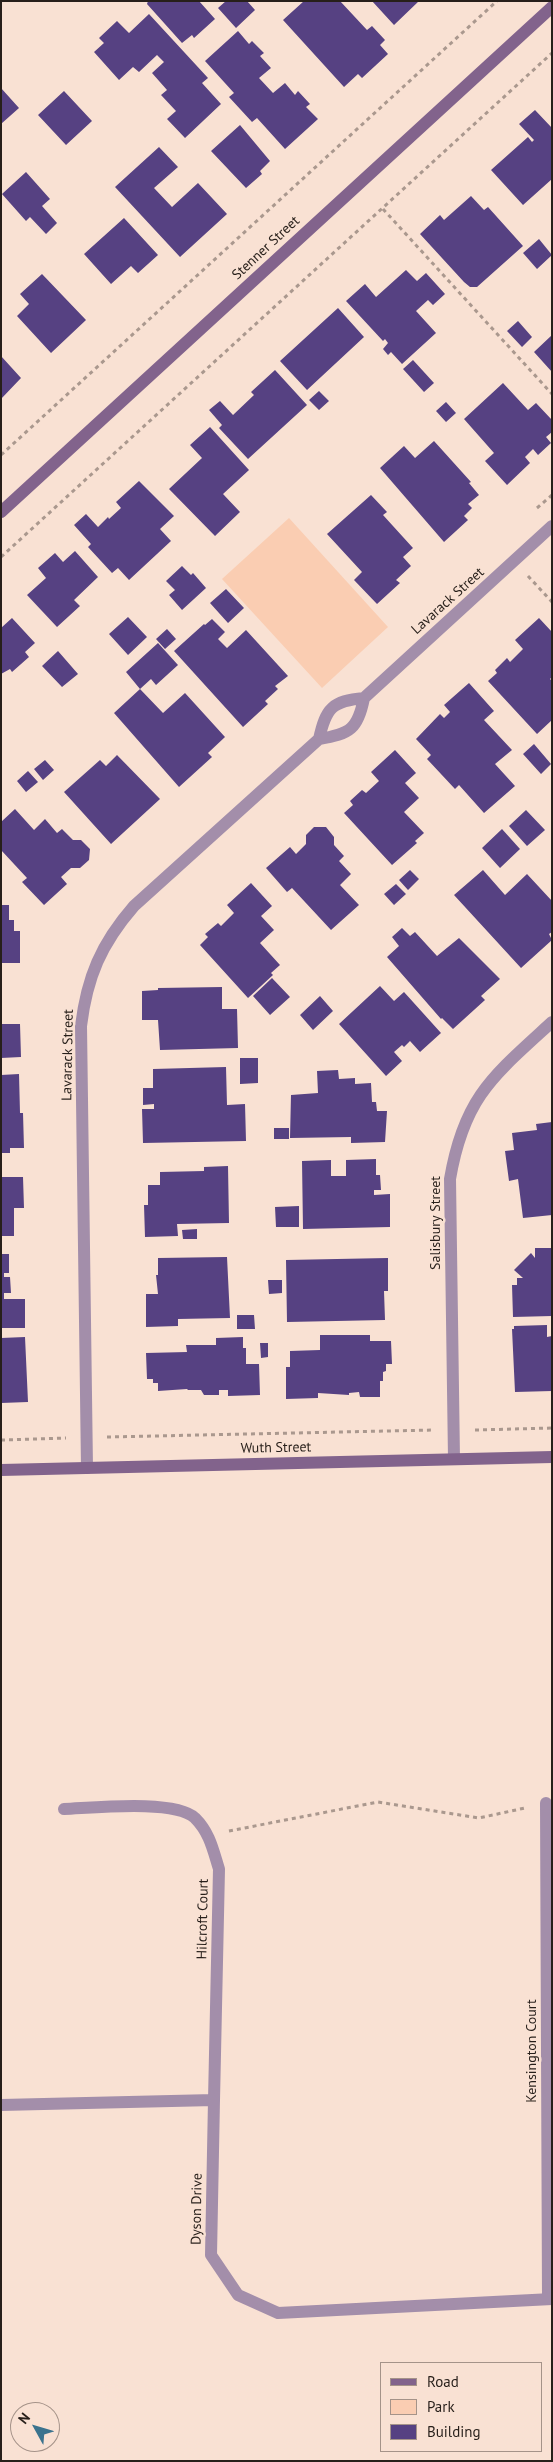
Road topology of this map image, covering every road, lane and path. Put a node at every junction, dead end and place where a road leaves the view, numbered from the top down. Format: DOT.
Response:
graph roads {
  1 [pos="497,1"];
  2 [pos="552,7"];
  3 [pos="552,53"];
  4 [pos="383,209"];
  5 [pos="552,394"];
  6 [pos="1,455"];
  7 [pos="1,512"];
  8 [pos="552,526"];
  9 [pos="1,557"];
  10 [pos="364,698"];
  11 [pos="319,739"];
  12 [pos="552,1022"];
  13 [pos="552,1428"];
  14 [pos="454,1430"];
  15 [pos="87,1438"];
  16 [pos="1,1440"];
  17 [pos="552,1457"];
  18 [pos="454,1459"];
  19 [pos="87,1468"];
  20 [pos="1,1470"];
  21 [pos="546,1803"];
  22 [pos="64,1809"];
  23 [pos="209,1836"];
  24 [pos="214,2100"];
  25 [pos="1,2105"];
  26 [pos="550,2298"];
  1 -- 6 [label="path"];
  2 -- 7 [label="main road, Stenner Street"];
  3 -- 4 [label="path"];
  4 -- 5 [label="path"];
  4 -- 9 [label="path"];
  8 -- 10 [label="street, Lavarack Street"];
  10 -- 11 [label="street, Lavarack Street"];
  10 -- 11 [label="street"];
  11 -- 15 [label="street, Lavarack Street"];
  12 -- 14 [label="street, Salisbury Street"];
  13 -- 14 [label="path"];
  14 -- 15 [label="path"];
  14 -- 18 [label="street, Salisbury Street"];
  15 -- 16 [label="path"];
  15 -- 19 [label="street, Lavarack Street"];
  17 -- 18 [label="main road, Wuth Street"];
  18 -- 19 [label="main road, Wuth Street"];
  19 -- 20 [label="main road, Wuth Street"];
  21 -- 23 [label="path"];
  21 -- 26 [label="street, Kensington Court"];
  22 -- 23 [label="street, Hilcroft Court"];
  23 -- 24 [label="street, Hilcroft Court"];
  24 -- 25 [label="street"];
  24 -- 26 [label="street, Dyson Drive"];
}
